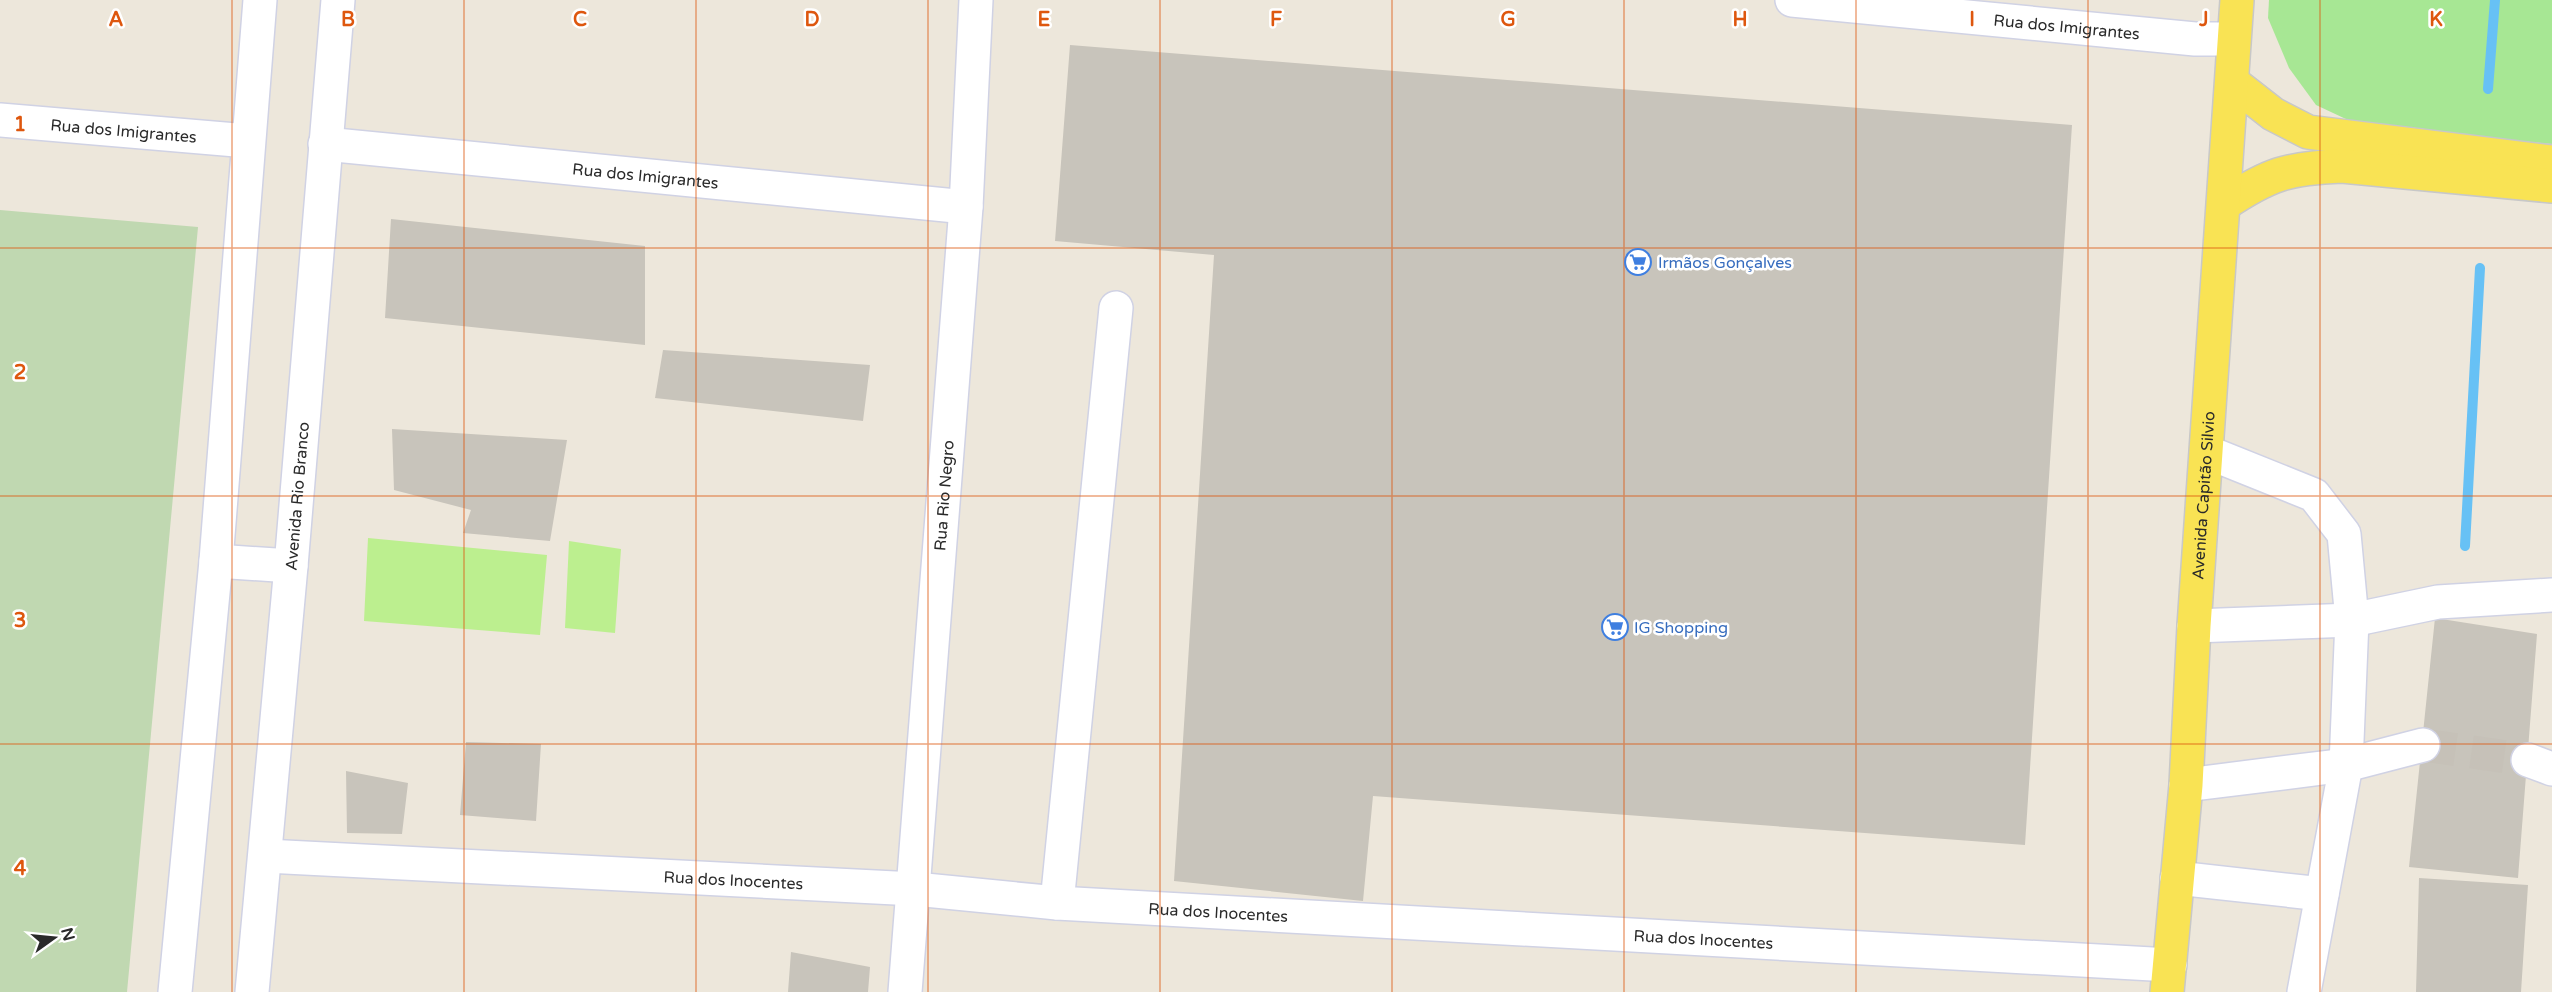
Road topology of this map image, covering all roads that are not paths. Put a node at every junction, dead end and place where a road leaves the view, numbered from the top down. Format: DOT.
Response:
graph roads {
  1 [pos="260,0"];
  2 [pos="338,0"];
  3 [pos="976,0"];
  4 [pos="1792,0"];
  5 [pos="2237,0"];
  6 [pos="2233,39"];
  7 [pos="2232,82"];
  8 [pos="0,120"];
  9 [pos="248,141"];
  10 [pos="325,144"];
  11 [pos="2552,162"];
  12 [pos="2552,186"];
  13 [pos="2224,204"];
  14 [pos="966,207"];
  15 [pos="1116,308"];
  16 [pos="2206,452"];
  17 [pos="216,561"];
  18 [pos="291,566"];
  19 [pos="2552,595"];
  20 [pos="2352,620"];
  21 [pos="2194,626"];
  22 [pos="2422,745"];
  23 [pos="2346,765"];
  24 [pos="2186,785"];
  25 [pos="266,856"];
  26 [pos="2177,878"];
  27 [pos="915,889"];
  28 [pos="2322,894"];
  29 [pos="1057,903"];
  30 [pos="2169,978"];
  31 [pos="175,992"];
  32 [pos="252,992"];
  33 [pos="906,992"];
  34 [pos="2304,992"];
  1 -- 9 [label="street"];
  2 -- 10 [label="street, Avenida Rio Branco"];
  3 -- 14 [label="street, Rua Rio Negro"];
  4 -- 6 [label="street, Rua dos Imigrantes"];
  5 -- 6 [label="main road, Avenida Capitão Silvio"];
  6 -- 7 [label="main road, Avenida Capitão Silvio"];
  7 -- 11 [label="main road"];
  7 -- 13 [label="main road, Avenida Capitão Silvio"];
  8 -- 9 [label="street, Rua dos Imigrantes"];
  9 -- 17 [label="street"];
  10 -- 14 [label="street, Rua dos Imigrantes"];
  10 -- 18 [label="street, Avenida Rio Branco"];
  12 -- 13 [label="main road"];
  13 -- 16 [label="main road, Avenida Capitão Silvio"];
  14 -- 27 [label="street, Rua Rio Negro"];
  15 -- 29 [label="street"];
  16 -- 20 [label="street"];
  16 -- 21 [label="main road, Avenida Capitão Silvio"];
  17 -- 18 [label="street"];
  17 -- 31 [label="street"];
  18 -- 25 [label="street, Avenida Rio Branco"];
  19 -- 20 [label="street"];
  20 -- 21 [label="street"];
  20 -- 23 [label="street"];
  21 -- 24 [label="main road, Avenida Capitão Silvio"];
  22 -- 23 [label="street"];
  23 -- 24 [label="street"];
  23 -- 28 [label="street"];
  24 -- 26 [label="main road, Avenida Capitão Silvio"];
  25 -- 27 [label="street, Rua dos Inocentes"];
  25 -- 32 [label="street, Avenida Rio Branco"];
  26 -- 28 [label="street"];
  26 -- 30 [label="main road, Avenida Capitão Silvio"];
  27 -- 29 [label="street, Rua dos Inocentes"];
  27 -- 33 [label="street, Rua Rio Negro"];
  28 -- 34 [label="street"];
  29 -- 30 [label="street, Rua dos Inocentes"];
}
